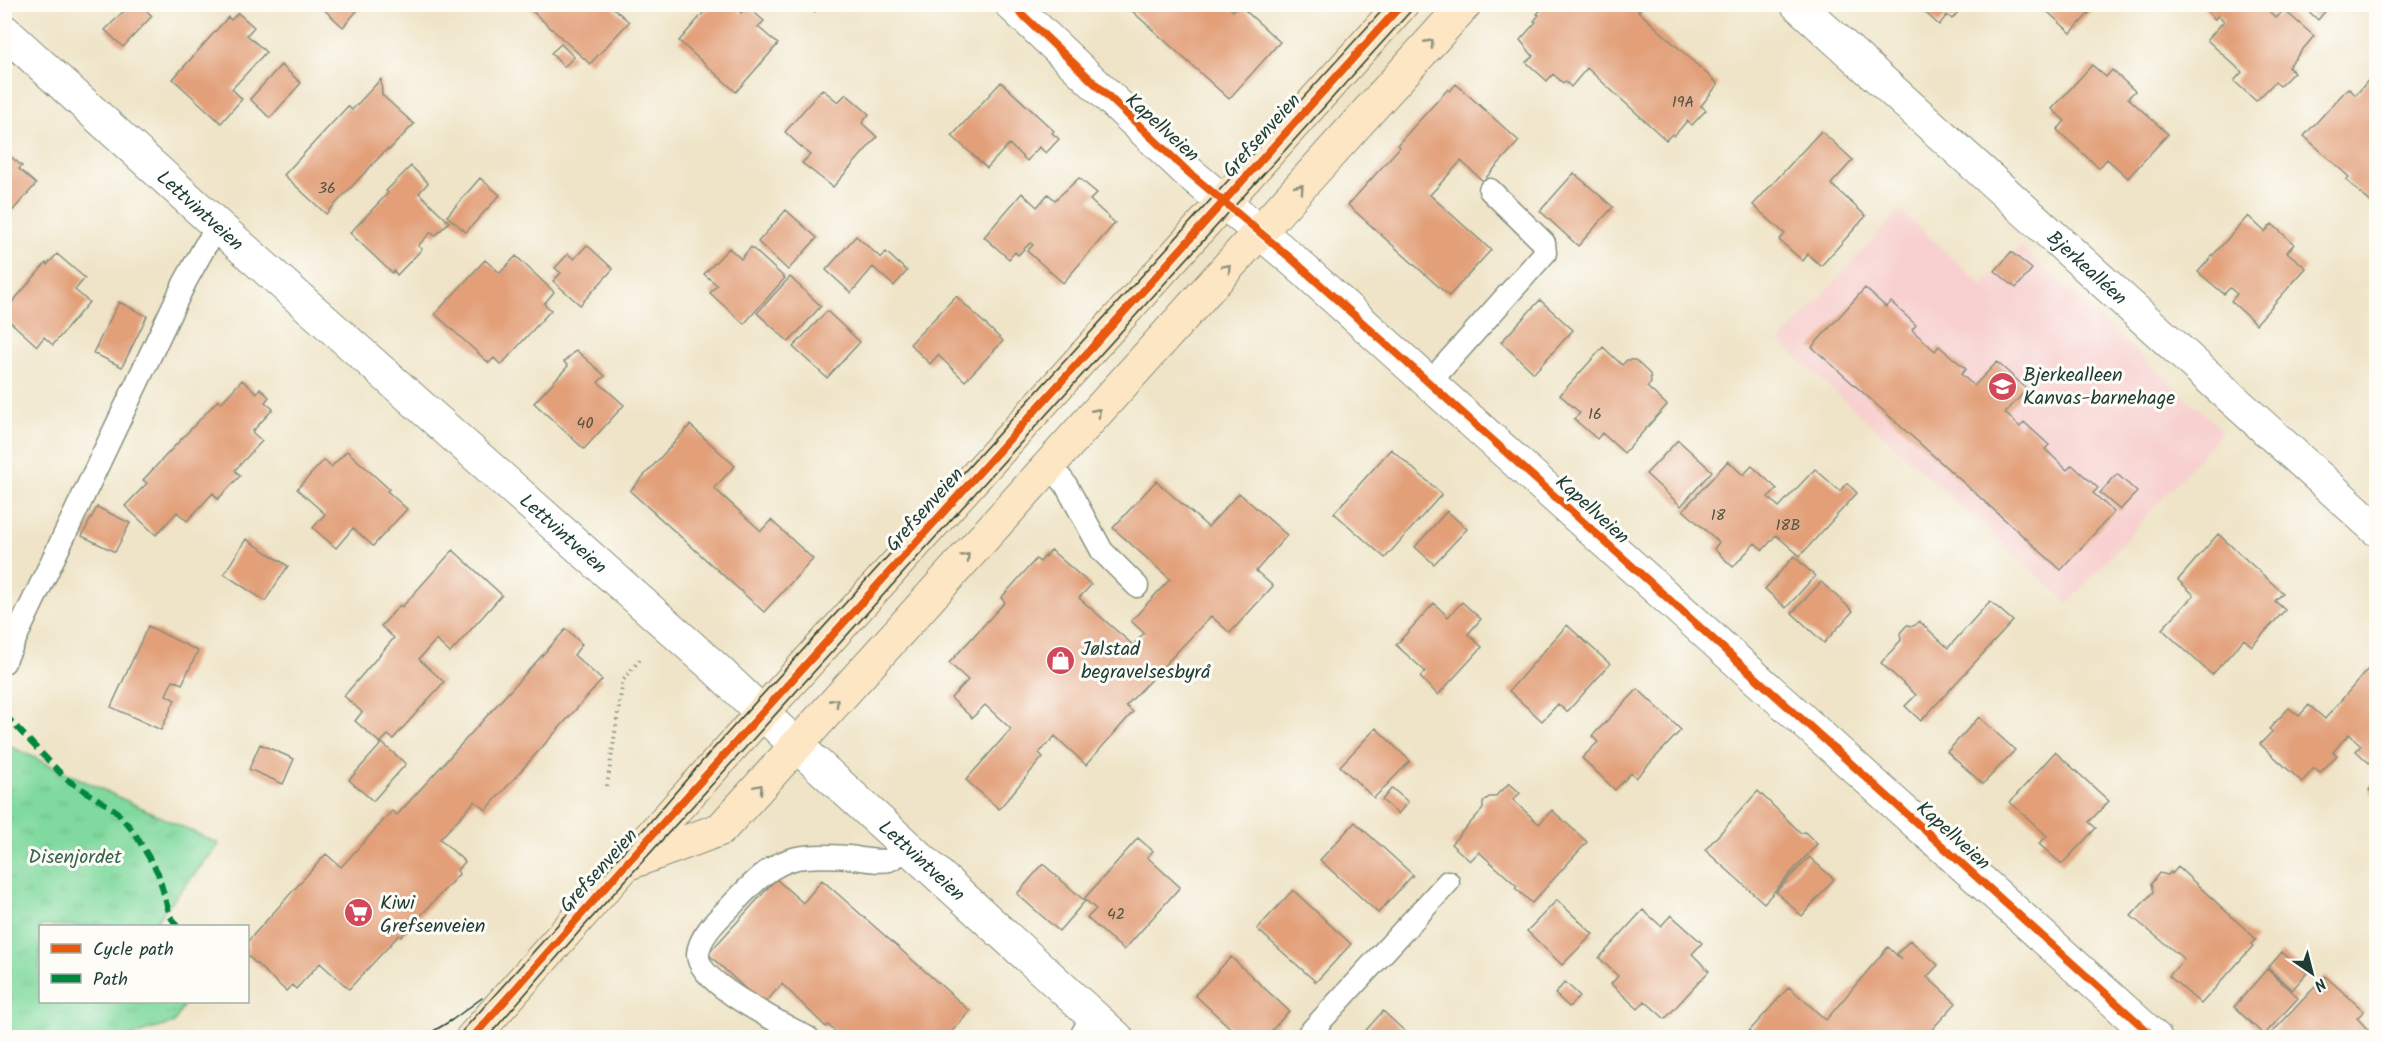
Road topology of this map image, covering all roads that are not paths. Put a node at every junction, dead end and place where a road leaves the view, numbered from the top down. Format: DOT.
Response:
graph roads {
  1 [pos="1011,4"];
  2 [pos="1402,4"];
  3 [pos="1465,4"];
  4 [pos="1797,4"];
  5 [pos="4,32"];
  6 [pos="1490,190"];
  7 [pos="1224,201"];
  8 [pos="219,227"];
  9 [pos="1260,231"];
  10 [pos="1429,383"];
  11 [pos="1050,464"];
  12 [pos="2376,529"];
  13 [pos="1137,585"];
  14 [pos="4,662"];
  15 [pos="762,713"];
  16 [pos="796,746"];
  17 [pos="908,848"];
  18 [pos="625,865"];
  19 [pos="1448,882"];
  20 [pos="1086,1026"];
  21 [pos="472,1038"];
  22 [pos="808,1038"];
  23 [pos="1117,1038"];
  24 [pos="1305,1038"];
  25 [pos="2155,1038"];
  1 -- 7 [label="street, Kapellveien"];
  2 -- 7 [label="main road, Grefsenveien"];
  9 -- 3 [label="main road, Grefsenveien, one-way"];
  4 -- 12 [label="street, Bjerkealléen"];
  5 -- 8 [label="street, Lettvintveien"];
  6 -- 10 [label="lane"];
  7 -- 9 [label="street, Kapellveien"];
  7 -- 15 [label="main road, Grefsenveien"];
  8 -- 14 [label="lane"];
  8 -- 15 [label="street, Lettvintveien"];
  9 -- 10 [label="street, Kapellveien"];
  11 -- 9 [label="main road, Grefsenveien, one-way"];
  10 -- 25 [label="street, Kapellveien"];
  11 -- 13 [label="lane"];
  16 -- 11 [label="main road, Grefsenveien, one-way"];
  15 -- 16 [label="street, Lettvintveien"];
  15 -- 18 [label="main road, Grefsenveien"];
  16 -- 17 [label="street, Lettvintveien"];
  18 -- 16 [label="main road, Grefsenveien, one-way"];
  17 -- 20 [label="street, Lettvintveien"];
  17 -- 22 [label="lane"];
  18 -- 21 [label="main road, Grefsenveien"];
  19 -- 24 [label="lane"];
  20 -- 23 [label="street, Lettvintveien"];
}
